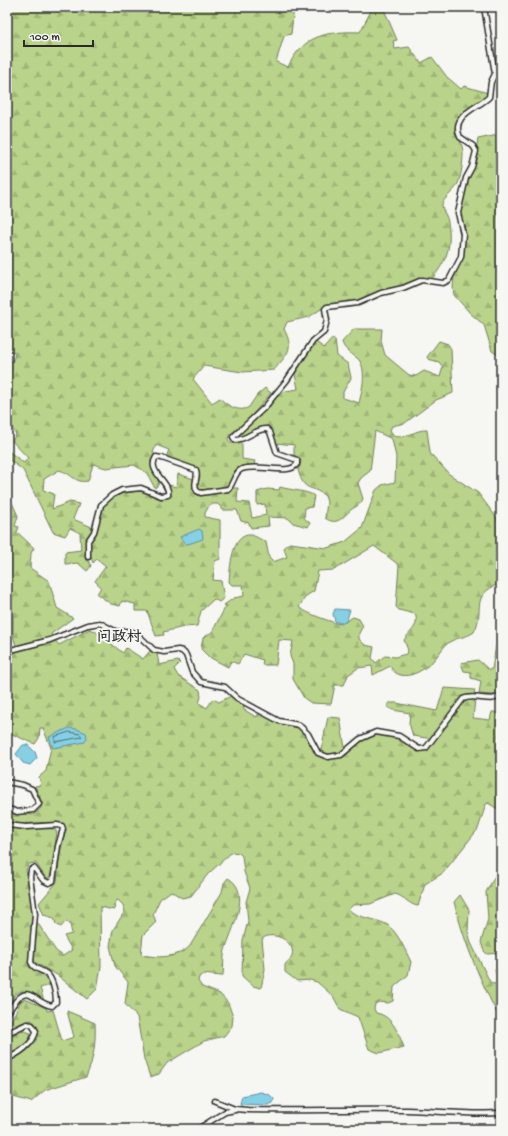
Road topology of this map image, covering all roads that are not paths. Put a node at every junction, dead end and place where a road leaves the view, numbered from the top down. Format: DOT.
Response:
graph roads {
  1 [pos="484,7"];
  2 [pos="88,557"];
  3 [pos="7,651"];
  4 [pos="501,695"];
  5 [pos="7,782"];
  6 [pos="7,808"];
  7 [pos="7,825"];
  8 [pos="7,1015"];
  9 [pos="7,1027"];
  10 [pos="7,1059"];
  11 [pos="215,1101"];
  12 [pos="235,1110"];
  13 [pos="501,1113"];
  14 [pos="198,1129"];
  1 -- 2 [label="street"];
  3 -- 4 [label="street"];
  5 -- 6 [label="street"];
  7 -- 8 [label="street"];
  9 -- 10 [label="street"];
  11 -- 12 [label="street"];
  12 -- 13 [label="street"];
  12 -- 14 [label="street"];
}
